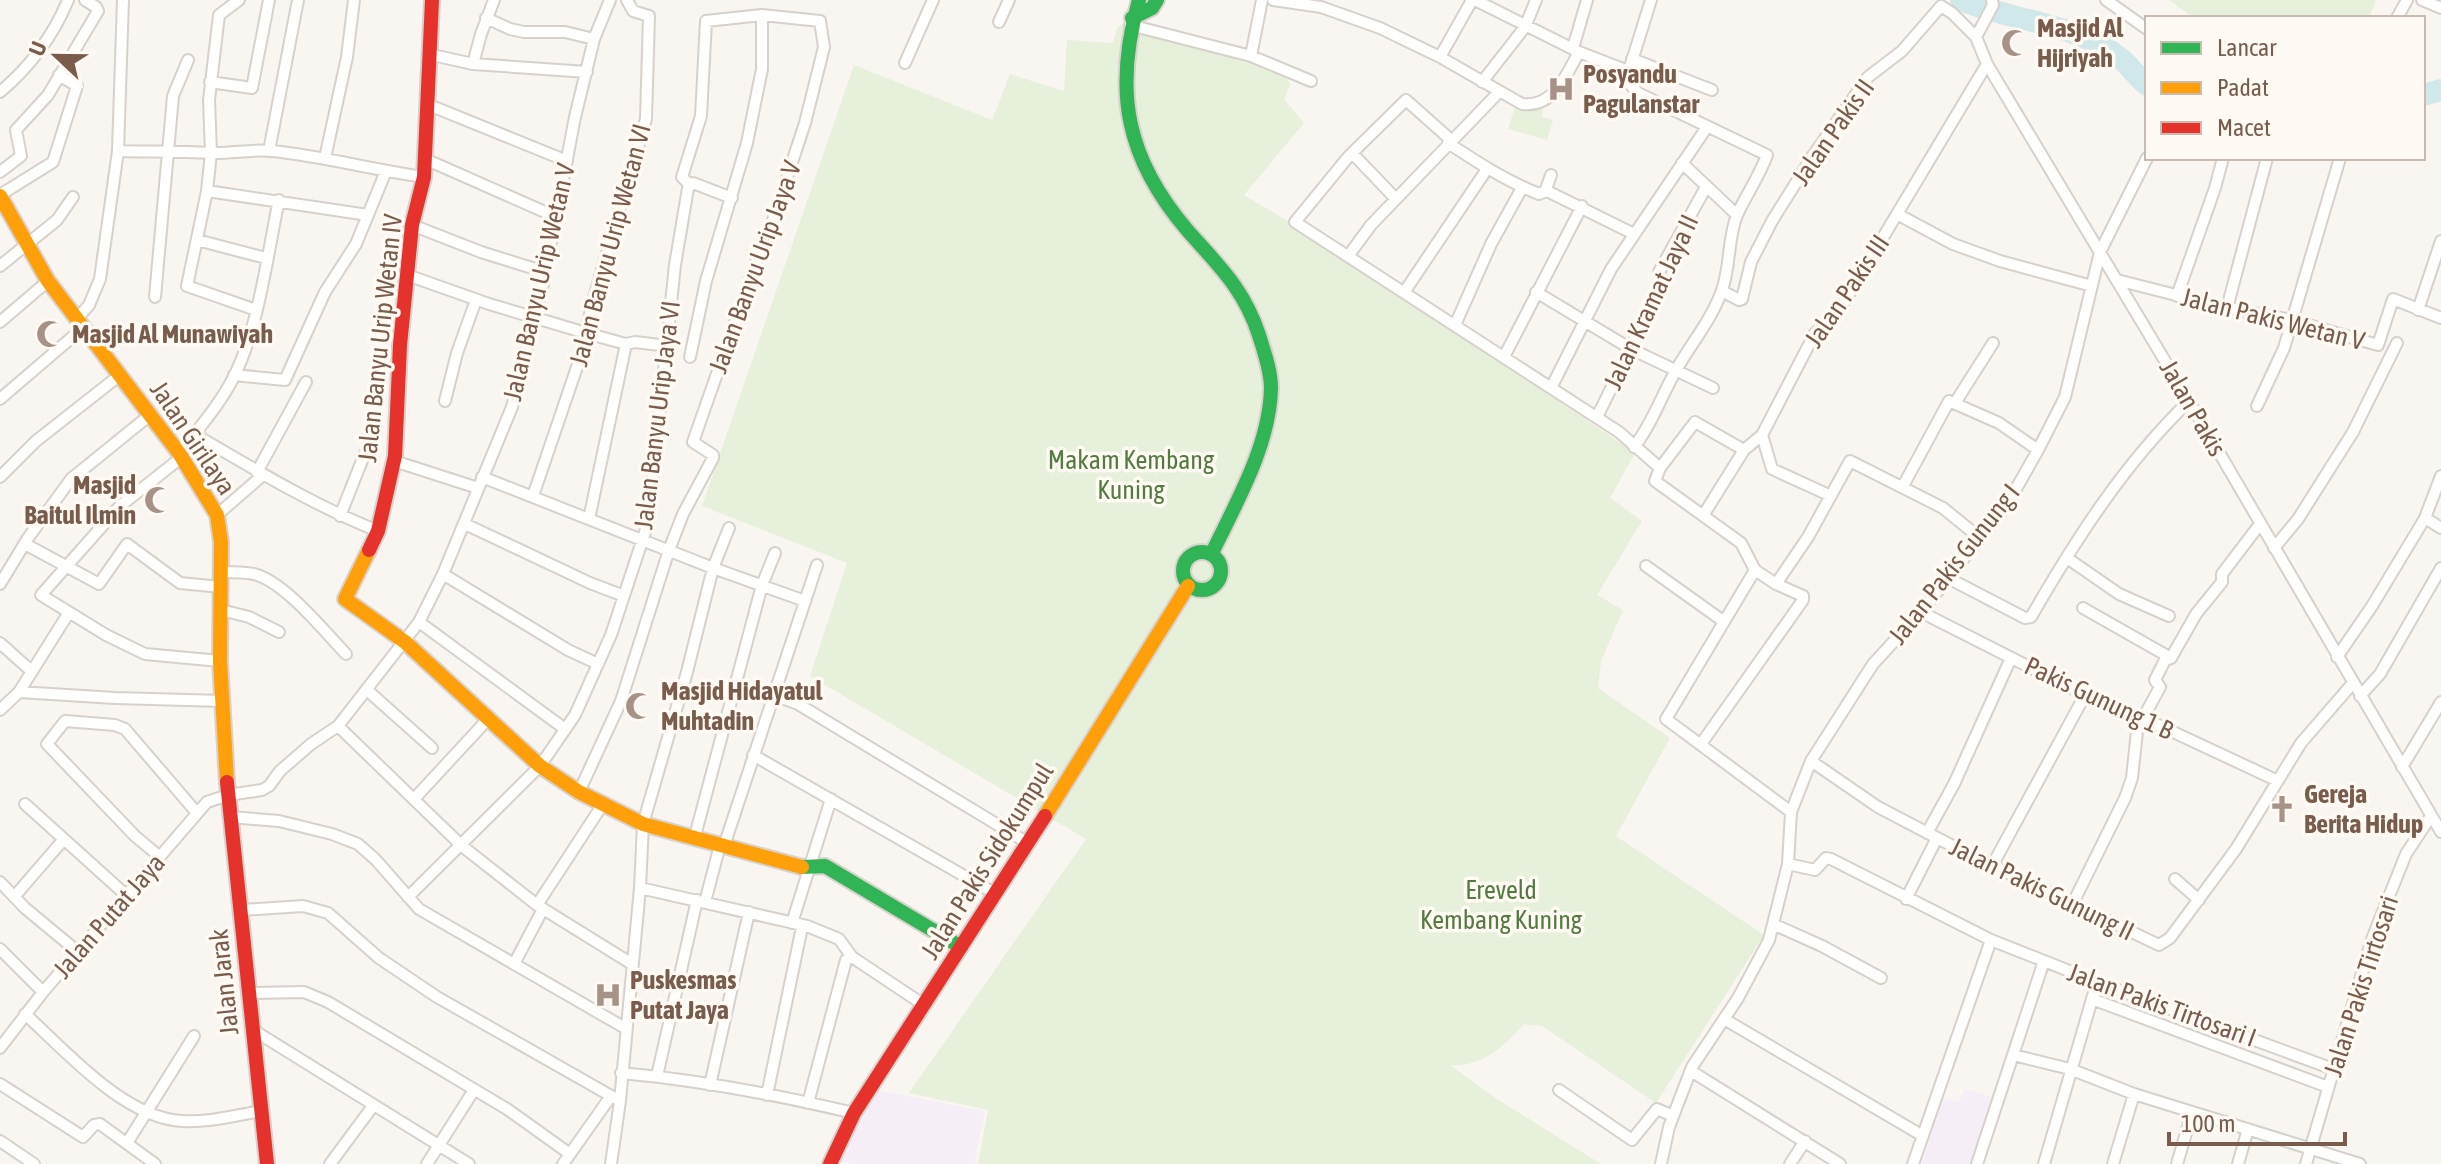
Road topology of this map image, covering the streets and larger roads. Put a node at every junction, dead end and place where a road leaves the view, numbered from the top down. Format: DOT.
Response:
graph roads {
  1 [pos="68,0"];
  2 [pos="123,0"];
  3 [pos="239,0"];
  4 [pos="269,0"];
  5 [pos="298,0"];
  6 [pos="354,0"];
  7 [pos="432,0"];
  8 [pos="494,0"];
  9 [pos="610,0"];
  10 [pos="627,0"];
  11 [pos="933,0"];
  12 [pos="1009,0"];
  13 [pos="1157,0"];
  14 [pos="1262,0"];
  15 [pos="1273,0"];
  16 [pos="1474,0"];
  17 [pos="1536,0"];
  18 [pos="1587,0"];
  19 [pos="1651,0"];
  20 [pos="2106,0"];
  21 [pos="2422,0"];
  22 [pos="89,2"];
  23 [pos="1322,3"];
  24 [pos="1992,3"];
  25 [pos="2441,8"];
  26 [pos="1135,12"];
  27 [pos="762,15"];
  28 [pos="486,18"];
  29 [pos="999,22"];
  30 [pos="1525,27"];
  31 [pos="2145,28"];
  32 [pos="1976,37"];
  33 [pos="594,39"];
  34 [pos="1576,50"];
  35 [pos="428,54"];
  36 [pos="1251,56"];
  37 [pos="1440,57"];
  38 [pos="1632,59"];
  39 [pos="188,60"];
  40 [pos="905,63"];
  41 [pos="473,64"];
  42 [pos="1987,64"];
  43 [pos="1628,71"];
  44 [pos="587,72"];
  45 [pos="59,75"];
  46 [pos="1311,81"];
  47 [pos="210,82"];
  48 [pos="1482,82"];
  49 [pos="1712,90"];
  50 [pos="0,92"];
  51 [pos="1499,92"];
  52 [pos="429,105"];
  53 [pos="1707,127"];
  54 [pos="1450,141"];
  55 [pos="118,151"];
  56 [pos="169,151"];
  57 [pos="269,151"];
  58 [pos="211,153"];
  59 [pos="1352,153"];
  60 [pos="325,158"];
  61 [pos="425,159"];
  62 [pos="2146,160"];
  63 [pos="2222,160"];
  64 [pos="2266,160"];
  65 [pos="2339,160"];
  66 [pos="567,161"];
  67 [pos="1682,163"];
  68 [pos="1487,169"];
  69 [pos="386,171"];
  70 [pos="0,172"];
  71 [pos="1551,175"];
  72 [pos="424,177"];
  73 [pos="690,185"];
  74 [pos="1706,187"];
  75 [pos="1522,188"];
  76 [pos="207,191"];
  77 [pos="1545,192"];
  78 [pos="73,197"];
  79 [pos="0,198"];
  80 [pos="732,198"];
  81 [pos="1396,199"];
  82 [pos="279,200"];
  83 [pos="1582,206"];
  84 [pos="1897,214"];
  85 [pos="368,215"];
  86 [pos="1737,215"];
  87 [pos="554,216"];
  88 [pos="412,225"];
  89 [pos="1634,234"];
  90 [pos="197,240"];
  91 [pos="2441,241"];
  92 [pos="28,242"];
  93 [pos="2100,252"];
  94 [pos="1349,255"];
  95 [pos="266,258"];
  96 [pos="0,266"];
  97 [pos="545,272"];
  98 [pos="407,275"];
  99 [pos="2117,280"];
  100 [pos="48,281"];
  101 [pos="2092,286"];
  102 [pos="1405,291"];
  103 [pos="1722,291"];
  104 [pos="1536,292"];
  105 [pos="2177,296"];
  106 [pos="155,297"];
  107 [pos="476,300"];
  108 [pos="2227,308"];
  109 [pos="256,310"];
  110 [pos="2418,310"];
  111 [pos="2441,318"];
  112 [pos="535,319"];
  113 [pos="1585,320"];
  114 [pos="2291,320"];
  115 [pos="0,322"];
  116 [pos="81,323"];
  117 [pos="1456,323"];
  118 [pos="586,333"];
  119 [pos="1993,343"];
  120 [pos="626,344"];
  121 [pos="2378,345"];
  122 [pos="668,346"];
  123 [pos="1631,349"];
  124 [pos="1505,355"];
  125 [pos="690,357"];
  126 [pos="1675,372"];
  127 [pos="120,375"];
  128 [pos="234,375"];
  129 [pos="306,382"];
  130 [pos="1551,388"];
  131 [pos="1713,388"];
  132 [pos="0,399"];
  133 [pos="445,401"];
  134 [pos="2189,401"];
  135 [pos="1955,403"];
  136 [pos="2257,406"];
  137 [pos="150,415"];
  138 [pos="1597,417"];
  139 [pos="194,434"];
  140 [pos="1762,435"];
  141 [pos="1634,447"];
  142 [pos="1744,450"];
  143 [pos="2038,450"];
  144 [pos="365,453"];
  145 [pos="180,455"];
  146 [pos="394,461"];
  147 [pos="1660,468"];
  148 [pos="260,473"];
  149 [pos="2441,476"];
  150 [pos="0,477"];
  151 [pos="480,482"];
  152 [pos="1903,486"];
  153 [pos="533,496"];
  154 [pos="1831,496"];
  155 [pos="1704,514"];
  156 [pos="217,515"];
  157 [pos="340,516"];
  158 [pos="2425,518"];
  159 [pos="589,519"];
  160 [pos="465,524"];
  161 [pos="2260,524"];
  162 [pos="729,528"];
  163 [pos="2441,528"];
  164 [pos="378,531"];
  165 [pos="1980,538"];
  166 [pos="641,540"];
  167 [pos="25,544"];
  168 [pos="2274,548"];
  169 [pos="669,550"];
  170 [pos="775,553"];
  171 [pos="1212,553"];
  172 [pos="2067,558"];
  173 [pos="68,565"];
  174 [pos="817,565"];
  175 [pos="1646,566"];
  176 [pos="713,568"];
  177 [pos="2441,568"];
  178 [pos="1755,570"];
  179 [pos="443,574"];
  180 [pos="1948,578"];
  181 [pos="221,580"];
  182 [pos="0,584"];
  183 [pos="1776,584"];
  184 [pos="762,585"];
  185 [pos="1188,586"];
  186 [pos="624,596"];
  187 [pos="805,601"];
  188 [pos="2083,608"];
  189 [pos="221,610"];
  190 [pos="1921,612"];
  191 [pos="68,614"];
  192 [pos="2169,616"];
  193 [pos="1723,621"];
  194 [pos="419,622"];
  195 [pos="279,632"];
  196 [pos="405,642"];
  197 [pos="0,643"];
  198 [pos="346,654"];
  199 [pos="2337,657"];
  200 [pos="2011,658"];
  201 [pos="2171,658"];
  202 [pos="220,661"];
  203 [pos="598,664"];
  204 [pos="28,668"];
  205 [pos="2353,683"];
  206 [pos="367,690"];
  207 [pos="19,692"];
  208 [pos="774,695"];
  209 [pos="2085,695"];
  210 [pos="2360,696"];
  211 [pos="223,701"];
  212 [pos="2441,702"];
  213 [pos="0,710"];
  214 [pos="489,718"];
  215 [pos="2140,722"];
  216 [pos="338,726"];
  217 [pos="565,729"];
  218 [pos="1701,744"];
  219 [pos="432,748"];
  220 [pos="753,755"];
  221 [pos="1811,761"];
  222 [pos="540,766"];
  223 [pos="2402,767"];
  224 [pos="2278,781"];
  225 [pos="579,792"];
  226 [pos="228,795"];
  227 [pos="414,799"];
  228 [pos="831,799"];
  229 [pos="25,804"];
  230 [pos="603,804"];
  231 [pos="1791,812"];
  232 [pos="197,813"];
  233 [pos="230,817"];
  234 [pos="2437,822"];
  235 [pos="643,824"];
  236 [pos="1932,835"];
  237 [pos="695,836"];
  238 [pos="64,839"];
  239 [pos="1026,842"];
  240 [pos="462,846"];
  241 [pos="722,846"];
  242 [pos="160,857"];
  243 [pos="1788,864"];
  244 [pos="1992,866"];
  245 [pos="809,868"];
  246 [pos="2175,879"];
  247 [pos="0,882"];
  248 [pos="640,888"];
  249 [pos="994,893"];
  250 [pos="127,896"];
  251 [pos="14,897"];
  252 [pos="408,897"];
  253 [pos="1906,899"];
  254 [pos="2199,900"];
  255 [pos="701,901"];
  256 [pos="2073,903"];
  257 [pos="540,907"];
  258 [pos="241,910"];
  259 [pos="749,912"];
  260 [pos="797,925"];
  261 [pos="1775,925"];
  262 [pos="1991,940"];
  263 [pos="961,947"];
  264 [pos="0,949"];
  265 [pos="78,952"];
  266 [pos="852,957"];
  267 [pos="2044,961"];
  268 [pos="514,964"];
  269 [pos="632,964"];
  270 [pos="1881,978"];
  271 [pos="2097,982"];
  272 [pos="43,992"];
  273 [pos="250,993"];
  274 [pos="2092,999"];
  275 [pos="924,1005"];
  276 [pos="25,1014"];
  277 [pos="1724,1019"];
  278 [pos="625,1028"];
  279 [pos="253,1030"];
  280 [pos="194,1036"];
  281 [pos="2,1040"];
  282 [pos="2013,1055"];
  283 [pos="2070,1069"];
  284 [pos="2333,1069"];
  285 [pos="1691,1071"];
  286 [pos="621,1073"];
  287 [pos="657,1076"];
  288 [pos="0,1084"];
  289 [pos="710,1085"];
  290 [pos="2328,1087"];
  291 [pos="474,1090"];
  292 [pos="1559,1090"];
  293 [pos="2134,1094"];
  294 [pos="767,1095"];
  295 [pos="615,1099"];
  296 [pos="808,1103"];
  297 [pos="373,1106"];
  298 [pos="262,1111"];
  299 [pos="146,1112"];
  300 [pos="854,1113"];
  301 [pos="2192,1113"];
  302 [pos="1673,1116"];
  303 [pos="2248,1129"];
  304 [pos="1923,1136"];
  305 [pos="0,1141"];
  306 [pos="1805,1141"];
  307 [pos="127,1143"];
  308 [pos="439,1146"];
  309 [pos="2311,1147"];
  310 [pos="570,1154"];
  311 [pos="34,1164"];
  312 [pos="155,1164"];
  313 [pos="267,1164"];
  314 [pos="330,1164"];
  315 [pos="427,1164"];
  316 [pos="469,1164"];
  317 [pos="563,1164"];
  318 [pos="611,1164"];
  319 [pos="830,1164"];
  320 [pos="1661,1164"];
  321 [pos="1790,1164"];
  322 [pos="1840,1164"];
  323 [pos="1913,1164"];
  324 [pos="1977,1164"];
  325 [pos="2044,1164"];
  326 [pos="2113,1164"];
  327 [pos="2177,1164"];
  328 [pos="2238,1164"];
  329 [pos="2306,1164"];
  330 [pos="2360,1164"];
  1 -- 50 [label="street"];
  2 -- 55 [label="street"];
  3 -- 47 [label="street"];
  4 -- 47 [label="street"];
  5 -- 57 [label="street"];
  6 -- 60 [label="street"];
  7 -- 35 [label="street, Jalan Banyu Urip Wetan IV"];
  8 -- 28 [label="street"];
  9 -- 33 [label="street, Jalan Banyu Urip Wetan V"];
  10 -- 118 [label="street, Jalan Banyu Urip Wetan VI"];
  11 -- 40 [label="street"];
  12 -- 29 [label="street"];
  13 -- 26 [label="street"];
  14 -- 36 [label="street"];
  15 -- 23 [label="street"];
  16 -- 30 [label="street"];
  16 -- 37 [label="street"];
  17 -- 30 [label="street"];
  18 -- 34 [label="street"];
  19 -- 38 [label="street"];
  20 -- 31 [label="street"];
  21 -- 25 [label="street"];
  22 -- 45 [label="street"];
  23 -- 37 [label="street"];
  24 -- 32 [label="street"];
  26 -- 36 [label="street"];
  26 -- 171 [label="street"];
  27 -- 73 [label="street, Jalan Banyu Urip Jaya VI"];
  27 -- 80 [label="street, Jalan Banyu Urip Jaya VI"];
  27 -- 169 [label="street, Jalan Banyu Urip Jaya V"];
  28 -- 33 [label="street"];
  28 -- 41 [label="street"];
  30 -- 34 [label="street"];
  30 -- 48 [label="street"];
  32 -- 42 [label="street, Jalan Pakis"];
  32 -- 103 [label="street, Jalan Pakis II"];
  33 -- 44 [label="street, Jalan Banyu Urip Wetan V"];
  34 -- 43 [label="street"];
  34 -- 51 [label="street"];
  35 -- 41 [label="street"];
  35 -- 52 [label="street, Jalan Banyu Urip Wetan IV"];
  36 -- 46 [label="street"];
  37 -- 48 [label="street"];
  38 -- 43 [label="street"];
  38 -- 49 [label="street"];
  39 -- 56 [label="street"];
  41 -- 44 [label="street"];
  42 -- 84 [label="street, Jalan Pakis III"];
  42 -- 93 [label="street, Jalan Pakis"];
  43 -- 53 [label="street"];
  44 -- 66 [label="street, Jalan Banyu Urip Wetan V"];
  45 -- 70 [label="street"];
  45 -- 79 [label="street"];
  47 -- 58 [label="street"];
  48 -- 51 [label="street"];
  51 -- 54 [label="street"];
  52 -- 61 [label="street, Jalan Banyu Urip Wetan IV"];
  52 -- 66 [label="street"];
  53 -- 67 [label="street"];
  53 -- 86 [label="street"];
  54 -- 59 [label="street"];
  54 -- 68 [label="street"];
  54 -- 81 [label="street"];
  55 -- 56 [label="street"];
  55 -- 116 [label="street"];
  56 -- 58 [label="street"];
  56 -- 106 [label="street"];
  57 -- 58 [label="street"];
  57 -- 60 [label="street"];
  58 -- 76 [label="street"];
  59 -- 81 [label="street"];
  59 -- 94 [label="street"];
  60 -- 69 [label="street"];
  61 -- 72 [label="street, Jalan Banyu Urip Wetan IV"];
  61 -- 87 [label="street"];
  62 -- 93 [label="street, Jalan Pakis Gunung I"];
  63 -- 105 [label="street"];
  64 -- 108 [label="street"];
  65 -- 114 [label="street"];
  66 -- 87 [label="street, Jalan Banyu Urip Wetan V"];
  67 -- 74 [label="street, Jalan Kramat Jaya II"];
  67 -- 89 [label="street"];
  68 -- 75 [label="street"];
  68 -- 102 [label="street"];
  69 -- 72 [label="street"];
  69 -- 85 [label="street"];
  71 -- 77 [label="street"];
  72 -- 88 [label="street, Jalan Banyu Urip Wetan IV"];
  73 -- 80 [label="street"];
  73 -- 122 [label="street, Jalan Banyu Urip Jaya VI"];
  74 -- 86 [label="street, Jalan Kramat Jaya II"];
  74 -- 123 [label="street, Jalan Kramat Jaya II"];
  75 -- 77 [label="street"];
  75 -- 117 [label="street"];
  76 -- 82 [label="street"];
  76 -- 90 [label="street"];
  77 -- 83 [label="street"];
  78 -- 92 [label="street"];
  79 -- 92 [label="street, Jalan Girilaya"];
  80 -- 125 [label="street, Jalan Banyu Urip Jaya VI"];
  81 -- 94 [label="street"];
  82 -- 85 [label="street"];
  82 -- 95 [label="street"];
  83 -- 89 [label="street"];
  83 -- 104 [label="street"];
  84 -- 101 [label="street"];
  84 -- 140 [label="street, Jalan Pakis III"];
  85 -- 128 [label="street"];
  86 -- 103 [label="street"];
  87 -- 97 [label="street, Jalan Banyu Urip Wetan V"];
  88 -- 97 [label="street"];
  88 -- 98 [label="street, Jalan Banyu Urip Wetan IV"];
  89 -- 113 [label="street"];
  90 -- 95 [label="street"];
  90 -- 109 [label="street"];
  91 -- 110 [label="street"];
  92 -- 96 [label="street"];
  92 -- 100 [label="street, Jalan Girilaya"];
  93 -- 99 [label="street, Jalan Pakis"];
  93 -- 101 [label="street, Jalan Pakis Gunung I"];
  94 -- 102 [label="street"];
  95 -- 109 [label="street"];
  97 -- 112 [label="street, Jalan Banyu Urip Wetan V"];
  98 -- 107 [label="street"];
  98 -- 146 [label="street, Jalan Banyu Urip Wetan IV"];
  99 -- 105 [label="street, Jalan Pakis Wetan V"];
  99 -- 134 [label="street, Jalan Pakis"];
  100 -- 115 [label="street"];
  100 -- 116 [label="street, Jalan Girilaya"];
  101 -- 143 [label="street, Jalan Pakis Gunung I"];
  102 -- 117 [label="street"];
  103 -- 126 [label="street"];
  104 -- 113 [label="street"];
  104 -- 124 [label="street"];
  105 -- 108 [label="street, Jalan Pakis Wetan V"];
  107 -- 112 [label="street"];
  107 -- 133 [label="street"];
  108 -- 114 [label="street, Jalan Pakis Wetan V"];
  109 -- 128 [label="street"];
  110 -- 111 [label="street"];
  110 -- 121 [label="street, Jalan Pakis Wetan V"];
  112 -- 118 [label="street"];
  112 -- 151 [label="street, Jalan Banyu Urip Wetan V"];
  113 -- 123 [label="street"];
  113 -- 130 [label="street"];
  114 -- 121 [label="street, Jalan Pakis Wetan V"];
  114 -- 136 [label="street"];
  116 -- 127 [label="street, Jalan Girilaya"];
  116 -- 132 [label="street"];
  117 -- 124 [label="street"];
  118 -- 120 [label="street"];
  118 -- 153 [label="street, Jalan Banyu Urip Wetan VI"];
  119 -- 135 [label="street"];
  120 -- 122 [label="street"];
  120 -- 159 [label="street"];
  121 -- 168 [label="street"];
  122 -- 166 [label="street, Jalan Banyu Urip Jaya VI"];
  123 -- 126 [label="street"];
  123 -- 138 [label="street, Jalan Kramat Jaya II"];
  124 -- 130 [label="street"];
  126 -- 131 [label="street"];
  126 -- 141 [label="street"];
  127 -- 137 [label="street, Jalan Girilaya"];
  127 -- 150 [label="street"];
  128 -- 139 [label="street"];
  129 -- 148 [label="street"];
  130 -- 138 [label="street"];
  134 -- 161 [label="street, Jalan Pakis"];
  134 -- 172 [label="street"];
  135 -- 143 [label="street"];
  135 -- 152 [label="street"];
  137 -- 145 [label="street, Jalan Girilaya"];
  137 -- 167 [label="street"];
  138 -- 141 [label="street"];
  139 -- 145 [label="street"];
  139 -- 148 [label="street"];
  140 -- 142 [label="street, Jalan Pakis III"];
  140 -- 154 [label="street"];
  141 -- 147 [label="street"];
  142 -- 147 [label="street"];
  142 -- 155 [label="street, Jalan Pakis III"];
  143 -- 165 [label="street, Jalan Pakis Gunung I"];
  144 -- 157 [label="street"];
  145 -- 156 [label="street, Jalan Girilaya"];
  145 -- 173 [label="street"];
  146 -- 151 [label="street"];
  146 -- 164 [label="street, Jalan Banyu Urip Wetan IV"];
  147 -- 155 [label="street"];
  148 -- 156 [label="street"];
  148 -- 157 [label="street"];
  149 -- 158 [label="street"];
  151 -- 153 [label="street"];
  151 -- 160 [label="street, Jalan Banyu Urip Wetan V"];
  152 -- 154 [label="street"];
  152 -- 165 [label="street"];
  153 -- 159 [label="street"];
  154 -- 183 [label="street"];
  155 -- 178 [label="street"];
  156 -- 181 [label="street, Jalan Girilaya"];
  157 -- 164 [label="street"];
  158 -- 163 [label="street"];
  158 -- 199 [label="street"];
  159 -- 166 [label="street"];
  160 -- 179 [label="street, Jalan Banyu Urip Wetan V"];
  160 -- 186 [label="street"];
  161 -- 168 [label="street, Jalan Pakis"];
  161 -- 201 [label="street"];
  162 -- 176 [label="street"];
  164 -- 196 [label="street, Jalan Banyu Urip Wetan IV"];
  165 -- 180 [label="street, Jalan Pakis Gunung I"];
  166 -- 169 [label="street"];
  166 -- 186 [label="street, Jalan Banyu Urip Jaya VI"];
  167 -- 173 [label="street"];
  167 -- 182 [label="street"];
  168 -- 199 [label="street, Jalan Pakis"];
  169 -- 176 [label="street"];
  169 -- 225 [label="street"];
  170 -- 184 [label="street"];
  171 -- 185 [label="street"];
  171 -- 185 [label="street"];
  172 -- 180 [label="street"];
  172 -- 192 [label="street"];
  173 -- 181 [label="street"];
  173 -- 191 [label="street"];
  174 -- 187 [label="street"];
  175 -- 193 [label="street"];
  176 -- 184 [label="street"];
  176 -- 235 [label="street"];
  177 -- 210 [label="street"];
  178 -- 183 [label="street"];
  178 -- 193 [label="street"];
  179 -- 194 [label="street, Jalan Banyu Urip Wetan V"];
  179 -- 203 [label="street"];
  180 -- 190 [label="street, Jalan Pakis Gunung I"];
  181 -- 189 [label="street, Jalan Girilaya"];
  181 -- 198 [label="street"];
  183 -- 218 [label="street"];
  184 -- 187 [label="street"];
  184 -- 237 [label="street"];
  185 -- 239 [label="street, Jalan Pakis Sidokumpul"];
  186 -- 203 [label="street, Jalan Banyu Urip Jaya VI"];
  187 -- 208 [label="street"];
  188 -- 201 [label="street"];
  189 -- 195 [label="street"];
  189 -- 202 [label="street, Jalan Girilaya"];
  190 -- 200 [label="street, Pakis Gunung 1 B"];
  190 -- 221 [label="street, Jalan Pakis Gunung I"];
  191 -- 202 [label="street"];
  191 -- 207 [label="street"];
  193 -- 218 [label="street"];
  194 -- 196 [label="street, Jalan Banyu Urip Wetan V"];
  194 -- 217 [label="street"];
  196 -- 206 [label="street, Jalan Banyu Urip Wetan V"];
  196 -- 214 [label="street"];
  197 -- 204 [label="street"];
  199 -- 205 [label="street, Jalan Pakis"];
  200 -- 209 [label="street, Pakis Gunung 1 B"];
  200 -- 236 [label="street"];
  201 -- 215 [label="street"];
  202 -- 211 [label="street, Jalan Girilaya"];
  203 -- 217 [label="street, Jalan Banyu Urip Jaya VI"];
  205 -- 210 [label="street, Jalan Pakis"];
  205 -- 224 [label="street, Jalan Pakis Gunung II"];
  206 -- 216 [label="street, Jalan Banyu Urip Wetan V"];
  206 -- 219 [label="street"];
  207 -- 211 [label="street"];
  207 -- 213 [label="street"];
  208 -- 220 [label="street"];
  208 -- 239 [label="street"];
  209 -- 215 [label="street, Pakis Gunung 1 B"];
  209 -- 244 [label="street"];
  210 -- 223 [label="street, Jalan Pakis"];
  211 -- 226 [label="street, Jalan Girilaya"];
  212 -- 223 [label="street"];
  214 -- 222 [label="street"];
  214 -- 227 [label="street"];
  215 -- 224 [label="street, Pakis Gunung 1 B"];
  215 -- 256 [label="street"];
  216 -- 226 [label="street, Jalan Putat Jaya"];
  216 -- 227 [label="street"];
  217 -- 222 [label="street, Jalan Banyu Urip Jaya VI"];
  218 -- 231 [label="street"];
  220 -- 228 [label="street"];
  220 -- 241 [label="street"];
  221 -- 231 [label="street, Jalan Pakis Gunung I"];
  221 -- 236 [label="street, Jalan Pakis Gunung II"];
  222 -- 225 [label="street"];
  222 -- 240 [label="street, Jalan Banyu Urip Jaya VI"];
  223 -- 234 [label="street, Jalan Pakis"];
  224 -- 254 [label="street, Jalan Pakis Gunung II"];
  225 -- 230 [label="street"];
  226 -- 232 [label="street, Jalan Putat Jaya"];
  226 -- 233 [label="street, Jalan Jarak"];
  227 -- 240 [label="street"];
  228 -- 245 [label="street"];
  228 -- 249 [label="street"];
  229 -- 238 [label="street"];
  230 -- 235 [label="street"];
  230 -- 257 [label="street"];
  231 -- 243 [label="street, Jalan Pakis Gunung I"];
  232 -- 242 [label="street, Jalan Putat Jaya"];
  232 -- 242 [label="street"];
  233 -- 252 [label="street"];
  233 -- 258 [label="street, Jalan Jarak"];
  234 -- 284 [label="street, Jalan Pakis Tirtosari"];
  235 -- 237 [label="street"];
  235 -- 248 [label="street"];
  236 -- 244 [label="street, Jalan Pakis Gunung II"];
  236 -- 253 [label="street"];
  237 -- 241 [label="street"];
  238 -- 250 [label="street"];
  238 -- 251 [label="street"];
  239 -- 249 [label="street, Jalan Pakis Sidokumpul"];
  240 -- 252 [label="street, Jalan Banyu Urip Jaya VI"];
  240 -- 257 [label="street"];
  241 -- 245 [label="street"];
  241 -- 255 [label="street"];
  242 -- 250 [label="street, Jalan Putat Jaya"];
  243 -- 253 [label="street, Jalan Pakis Tirtosari I"];
  243 -- 261 [label="street, Jalan Pakis Gunung I"];
  244 -- 256 [label="street, Jalan Pakis Gunung II"];
  245 -- 260 [label="street"];
  245 -- 263 [label="street"];
  246 -- 254 [label="street"];
  247 -- 251 [label="street"];
  248 -- 255 [label="street"];
  248 -- 269 [label="street"];
  249 -- 263 [label="street, Jalan Pakis Sidokumpul"];
  250 -- 265 [label="street, Jalan Putat Jaya"];
  251 -- 265 [label="street"];
  252 -- 268 [label="street"];
  253 -- 262 [label="street, Jalan Pakis Tirtosari I"];
  254 -- 256 [label="street, Jalan Pakis Gunung II"];
  255 -- 259 [label="street"];
  255 -- 287 [label="street"];
  257 -- 268 [label="street"];
  257 -- 269 [label="street"];
  258 -- 273 [label="street, Jalan Jarak"];
  258 -- 295 [label="street"];
  259 -- 260 [label="street"];
  259 -- 289 [label="street"];
  260 -- 266 [label="street"];
  260 -- 294 [label="street"];
  261 -- 270 [label="street"];
  261 -- 277 [label="street, Jalan Pakis Gunung I"];
  262 -- 267 [label="street, Jalan Pakis Tirtosari I"];
  262 -- 304 [label="street"];
  263 -- 275 [label="street, Jalan Pakis Sidokumpul"];
  264 -- 272 [label="street"];
  265 -- 272 [label="street, Jalan Putat Jaya"];
  266 -- 275 [label="street"];
  266 -- 296 [label="street"];
  267 -- 271 [label="street, Jalan Pakis Tirtosari I"];
  267 -- 282 [label="street"];
  268 -- 278 [label="street"];
  269 -- 278 [label="street"];
  271 -- 274 [label="street"];
  271 -- 284 [label="street, Jalan Pakis Tirtosari I"];
  272 -- 276 [label="street, Jalan Putat Jaya"];
  273 -- 279 [label="street, Jalan Jarak"];
  273 -- 291 [label="street"];
  274 -- 283 [label="street"];
  274 -- 290 [label="street, Jalan Pakis Tirtosari I"];
  275 -- 300 [label="street, Jalan Pakis Sidokumpul"];
  276 -- 281 [label="street, Jalan Putat Jaya"];
  276 -- 299 [label="street"];
  277 -- 285 [label="street, Jalan Pakis Gunung I"];
  277 -- 304 [label="street"];
  278 -- 286 [label="street"];
  279 -- 297 [label="street"];
  279 -- 298 [label="street, Jalan Jarak"];
  280 -- 299 [label="street"];
  282 -- 283 [label="street"];
  282 -- 324 [label="street"];
  283 -- 293 [label="street"];
  283 -- 325 [label="street"];
  284 -- 290 [label="street, Jalan Pakis Tirtosari"];
  285 -- 302 [label="street, Jalan Pakis Gunung I"];
  285 -- 306 [label="street"];
  286 -- 287 [label="street"];
  286 -- 295 [label="street"];
  287 -- 289 [label="street"];
  288 -- 307 [label="street"];
  289 -- 294 [label="street"];
  290 -- 309 [label="street, Jalan Pakis Tirtosari"];
  291 -- 308 [label="street"];
  291 -- 310 [label="street"];
  292 -- 302 [label="street"];
  293 -- 301 [label="street"];
  293 -- 326 [label="street"];
  294 -- 296 [label="street"];
  295 -- 310 [label="street"];
  295 -- 318 [label="street"];
  296 -- 300 [label="street"];
  297 -- 308 [label="street"];
  297 -- 314 [label="street"];
  298 -- 299 [label="street"];
  298 -- 313 [label="street, Jalan Jarak"];
  299 -- 307 [label="street"];
  300 -- 319 [label="street, Jalan Pakis Sidokumpul"];
  301 -- 303 [label="street"];
  301 -- 327 [label="street"];
  302 -- 320 [label="street, Jalan Pakis Gunung I"];
  303 -- 309 [label="street"];
  303 -- 328 [label="street"];
  304 -- 323 [label="street"];
  305 -- 311 [label="street"];
  306 -- 321 [label="street"];
  306 -- 322 [label="street"];
  307 -- 312 [label="street"];
  308 -- 315 [label="street"];
  308 -- 316 [label="street"];
  309 -- 329 [label="street, Jalan Pakis Tirtosari"];
  309 -- 330 [label="street"];
  310 -- 317 [label="street"];
}
